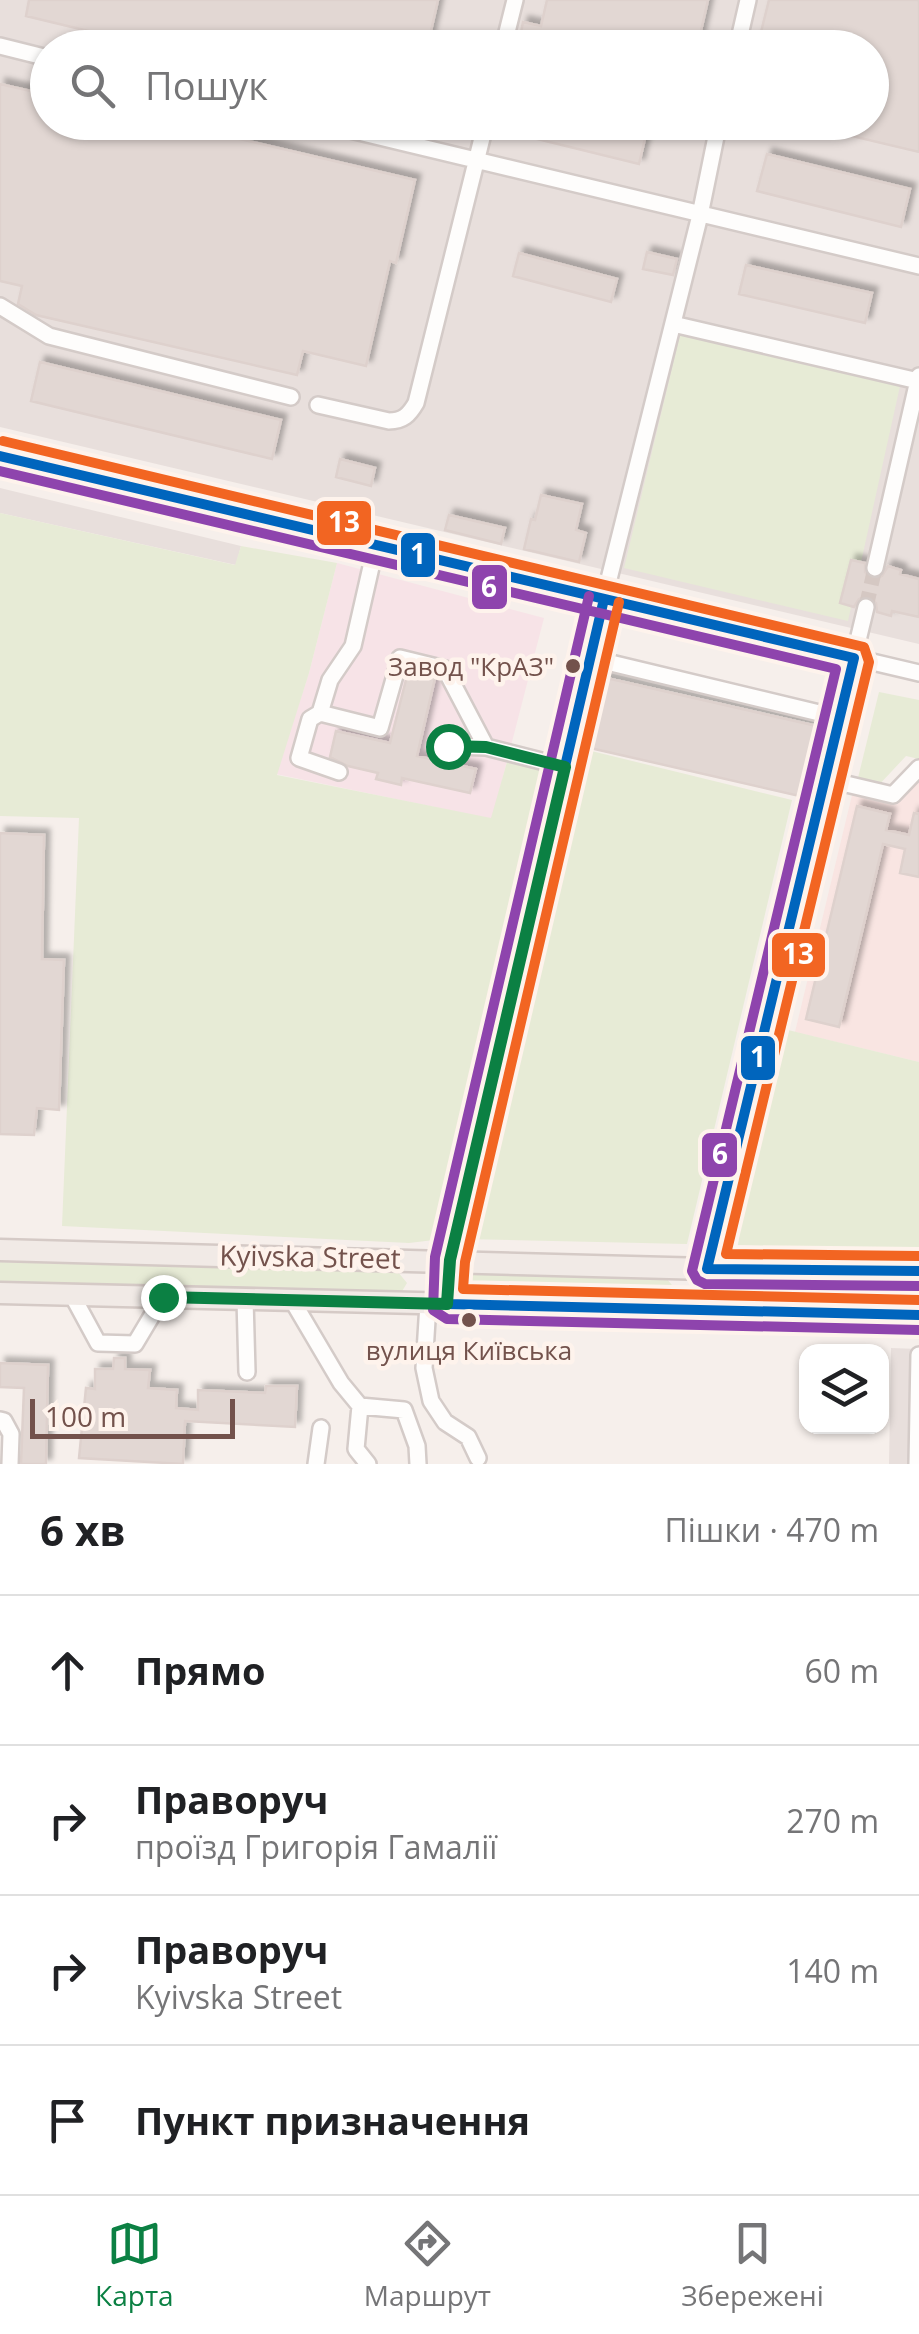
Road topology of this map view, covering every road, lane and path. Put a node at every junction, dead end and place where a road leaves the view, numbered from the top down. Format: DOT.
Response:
graph roads {
  1 [pos="515,0"];
  2 [pos="748,0"];
  3 [pos="508,30"];
  4 [pos="741,30"];
  5 [pos="0,46"];
  6 [pos="30,54"];
  7 [pos="390,140"];
  8 [pos="481,140"];
  9 [pos="715,140"];
  10 [pos="476,161"];
  11 [pos="700,215"];
  12 [pos="919,266"];
  13 [pos="0,306"];
  14 [pos="673,324"];
  15 [pos="918,379"];
  16 [pos="291,397"];
  17 [pos="318,405"];
  18 [pos="0,456"];
  19 [pos="376,546"];
  20 [pos="875,568"];
  21 [pos="604,599"];
  22 [pos="866,606"];
  23 [pos="590,658"];
  24 [pos="854,658"];
  25 [pos="919,674"];
  26 [pos="320,713"];
  27 [pos="840,718"];
  28 [pos="448,746"];
  29 [pos="486,747"];
  30 [pos="565,767"];
  31 [pos="919,768"];
  32 [pos="338,772"];
  33 [pos="825,780"];
  34 [pos="0,1250"];
  35 [pos="450,1260"];
  36 [pos="707,1269"];
  37 [pos="919,1271"];
  38 [pos="0,1292"];
  39 [pos="72,1295"];
  40 [pos="163,1297"];
  41 [pos="245,1299"];
  42 [pos="292,1300"];
  43 [pos="437,1304"];
  44 [pos="706,1312"];
  45 [pos="919,1315"];
  46 [pos="919,1355"];
  47 [pos="247,1372"];
  48 [pos="360,1406"];
  49 [pos="0,1420"];
  50 [pos="355,1456"];
  51 [pos="478,1458"];
  52 [pos="10,1464"];
  53 [pos="306,1464"];
  54 [pos="316,1464"];
  55 [pos="368,1464"];
  56 [pos="418,1464"];
  57 [pos="916,1464"];
  1 -- 3 [label="street"];
  2 -- 4 [label="street"];
  5 -- 6 [label="street"];
  7 -- 10 [label="street"];
  8 -- 10 [label="street"];
  9 -- 11 [label="street"];
  10 -- 11 [label="street"];
  10 -- 17 [label="street"];
  11 -- 12 [label="street"];
  11 -- 14 [label="street"];
  13 -- 16 [label="street"];
  14 -- 15 [label="street"];
  14 -- 21 [label="street"];
  15 -- 20 [label="street"];
  18 -- 19 [label="street"];
  19 -- 21 [label="street"];
  19 -- 26 [label="street"];
  21 -- 23 [label="street"];
  21 -- 24 [label="street"];
  22 -- 24 [label="street"];
  23 -- 27 [label="street"];
  23 -- 30 [label="street"];
  24 -- 25 [label="street"];
  24 -- 27 [label="street"];
  26 -- 29 [label="street"];
  26 -- 32 [label="street"];
  27 -- 33 [label="street"];
  28 -- 29 [label="street"];
  29 -- 30 [label="street"];
  30 -- 35 [label="street"];
  31 -- 33 [label="street"];
  33 -- 36 [label="street"];
  34 -- 35 [label="main road, Kyivska Street"];
  35 -- 36 [label="main road, Kyivska Street"];
  35 -- 43 [label="main road"];
  36 -- 37 [label="main road, Kyivska Street"];
  36 -- 44 [label="main road"];
  38 -- 39 [label="main road, Kyivska Street"];
  39 -- 40 [label="main road, Kyivska Street"];
  39 -- 40 [label="street"];
  40 -- 41 [label="main road, Kyivska Street"];
  41 -- 42 [label="main road, Kyivska Street"];
  41 -- 47 [label="street"];
  42 -- 43 [label="main road, Kyivska Street"];
  42 -- 48 [label="street"];
  43 -- 44 [label="main road, Kyivska Street"];
  43 -- 51 [label="street"];
  44 -- 45 [label="main road, Kyivska Street"];
  46 -- 57 [label="street"];
  48 -- 50 [label="street"];
  48 -- 56 [label="street"];
  49 -- 52 [label="street"];
  50 -- 55 [label="street"];
  53 -- 54 [label="street"];
}
